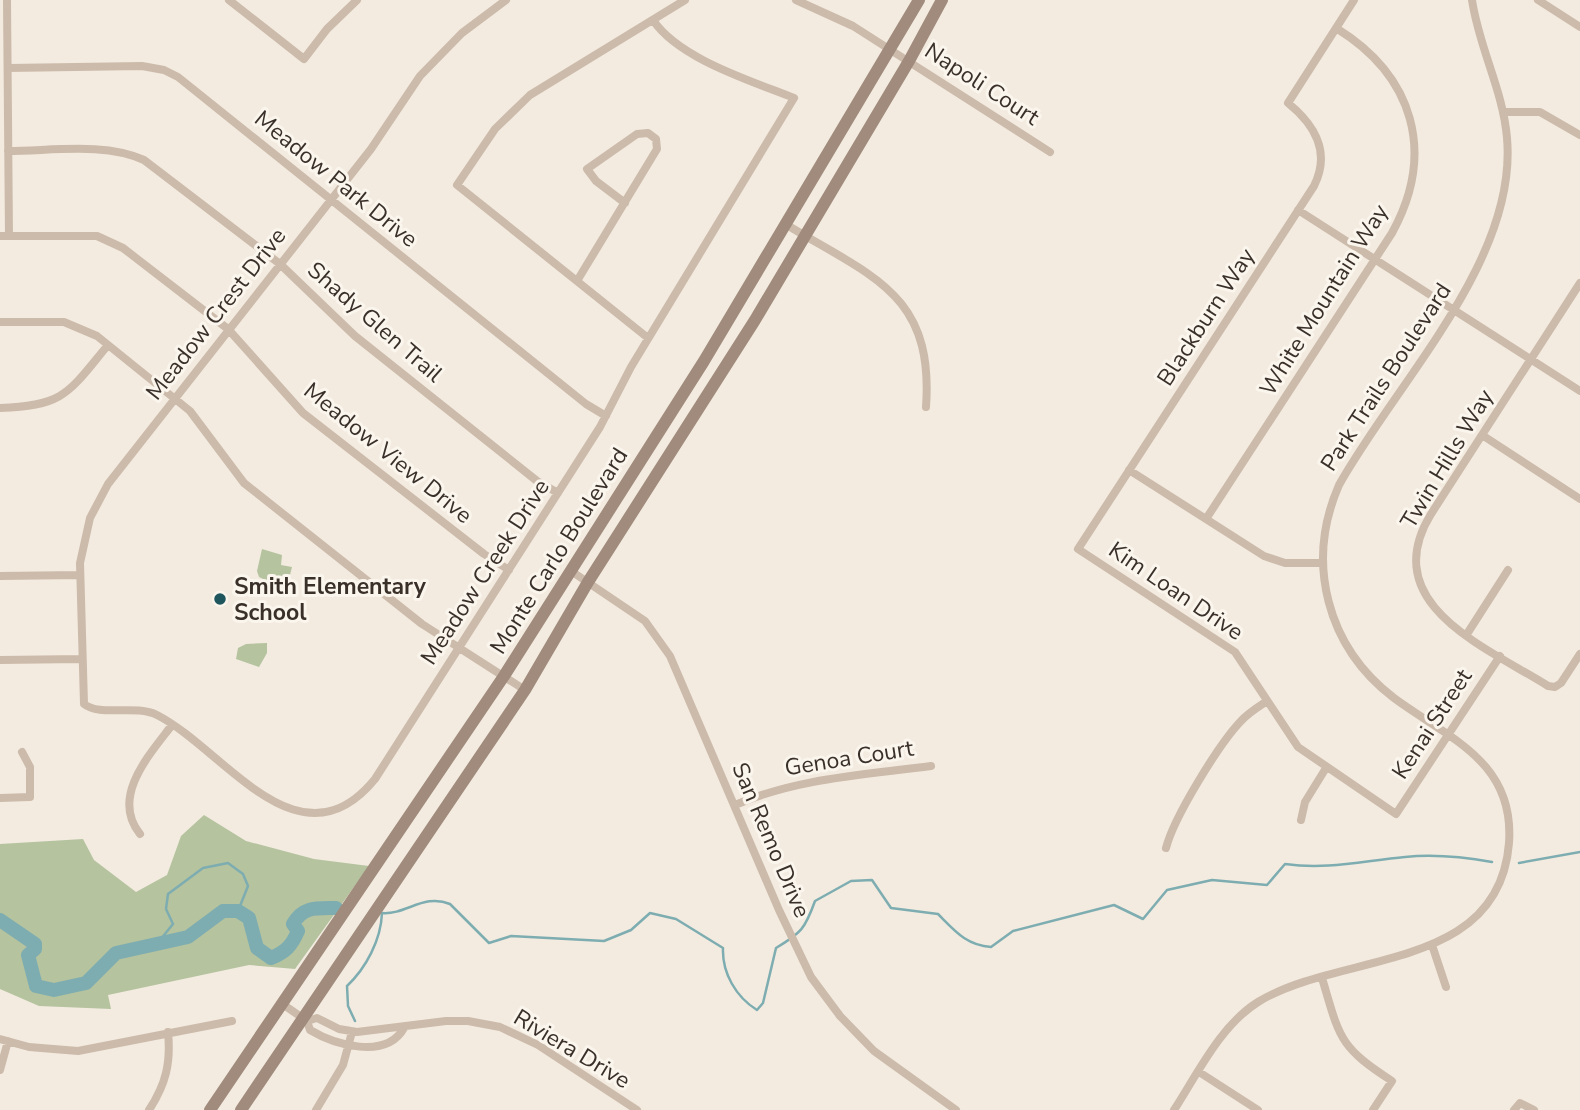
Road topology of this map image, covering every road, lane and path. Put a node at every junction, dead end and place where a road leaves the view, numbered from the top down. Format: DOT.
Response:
graph roads {
  1 [pos="7,0"];
  2 [pos="229,0"];
  3 [pos="357,0"];
  4 [pos="506,0"];
  5 [pos="685,0"];
  6 [pos="796,0"];
  7 [pos="919,0"];
  8 [pos="942,0"];
  9 [pos="1354,0"];
  10 [pos="1472,0"];
  11 [pos="1538,0"];
  12 [pos="653,20"];
  13 [pos="1580,27"];
  14 [pos="1336,28"];
  15 [pos="892,50"];
  16 [pos="909,61"];
  17 [pos="8,68"];
  18 [pos="1503,112"];
  19 [pos="1580,135"];
  20 [pos="8,151"];
  21 [pos="1050,152"];
  22 [pos="332,199"];
  23 [pos="625,203"];
  24 [pos="1298,210"];
  25 [pos="788,225"];
  26 [pos="4,236"];
  27 [pos="805,236"];
  28 [pos="1375,259"];
  29 [pos="280,264"];
  30 [pos="577,281"];
  31 [pos="1580,283"];
  32 [pos="1453,309"];
  33 [pos="0,322"];
  34 [pos="228,329"];
  35 [pos="648,338"];
  36 [pos="108,345"];
  37 [pos="1531,359"];
  38 [pos="1580,391"];
  39 [pos="174,397"];
  40 [pos="926,407"];
  41 [pos="0,408"];
  42 [pos="606,416"];
  43 [pos="1482,435"];
  44 [pos="1129,470"];
  45 [pos="558,493"];
  46 [pos="1580,499"];
  47 [pos="1206,519"];
  48 [pos="1078,549"];
  49 [pos="1322,563"];
  50 [pos="509,570"];
  51 [pos="1508,570"];
  52 [pos="571,571"];
  53 [pos="79,575"];
  54 [pos="0,576"];
  55 [pos="588,582"];
  56 [pos="1467,634"];
  57 [pos="459,648"];
  58 [pos="1580,654"];
  59 [pos="1500,656"];
  60 [pos="81,659"];
  61 [pos="0,660"];
  62 [pos="504,676"];
  63 [pos="526,690"];
  64 [pos="1267,701"];
  65 [pos="85,706"];
  66 [pos="172,725"];
  67 [pos="1449,734"];
  68 [pos="22,752"];
  69 [pos="931,766"];
  70 [pos="1326,768"];
  71 [pos="0,798"];
  72 [pos="735,805"];
  73 [pos="1396,814"];
  74 [pos="1301,820"];
  75 [pos="139,834"];
  76 [pos="1166,848"];
  77 [pos="1432,945"];
  78 [pos="1322,978"];
  79 [pos="1446,987"];
  80 [pos="281,1003"];
  81 [pos="305,1019"];
  82 [pos="232,1021"];
  83 [pos="404,1028"];
  84 [pos="168,1032"];
  85 [pos="352,1032"];
  86 [pos="4,1040"];
  87 [pos="349,1045"];
  88 [pos="0,1070"];
  89 [pos="1199,1072"];
  90 [pos="149,1110"];
  91 [pos="210,1110"];
  92 [pos="241,1110"];
  93 [pos="316,1110"];
  94 [pos="637,1110"];
  95 [pos="956,1110"];
  96 [pos="1174,1110"];
  97 [pos="1258,1110"];
  98 [pos="1373,1110"];
  99 [pos="1514,1110"];
  100 [pos="1534,1110"];
  1 -- 17 [label="street"];
  2 -- 3 [label="street"];
  4 -- 22 [label="street, Meadow Crest Drive"];
  5 -- 12 [label="street"];
  6 -- 15 [label="street, Napoli Court"];
  7 -- 15 [label="main road, Monte Carlo Boulevard"];
  8 -- 16 [label="main road, Monte Carlo Boulevard"];
  9 -- 14 [label="street"];
  10 -- 18 [label="street, Park Trails Boulevard"];
  11 -- 13 [label="street"];
  12 -- 30 [label="street"];
  12 -- 35 [label="street, Meadow Creek Drive"];
  14 -- 24 [label="street, Blackburn Way"];
  14 -- 28 [label="street, White Mountain Way"];
  15 -- 16 [label="street, Napoli Court"];
  15 -- 25 [label="main road, Monte Carlo Boulevard"];
  16 -- 21 [label="street, Napoli Court"];
  16 -- 27 [label="main road, Monte Carlo Boulevard"];
  17 -- 20 [label="street"];
  17 -- 22 [label="street, Meadow Park Drive"];
  18 -- 19 [label="street"];
  18 -- 32 [label="street, Park Trails Boulevard"];
  20 -- 26 [label="street"];
  20 -- 29 [label="street, Shady Glen Trail"];
  22 -- 29 [label="street, Meadow Crest Drive"];
  22 -- 42 [label="street, Meadow Park Drive"];
  23 -- 23 [label="street"];
  23 -- 30 [label="street"];
  24 -- 28 [label="street"];
  24 -- 44 [label="street, Blackburn Way"];
  25 -- 27 [label="street"];
  25 -- 52 [label="main road, Monte Carlo Boulevard"];
  26 -- 34 [label="street, Meadow View Drive"];
  27 -- 40 [label="street"];
  27 -- 55 [label="main road, Monte Carlo Boulevard"];
  28 -- 32 [label="street"];
  28 -- 47 [label="street, White Mountain Way"];
  29 -- 34 [label="street, Meadow Crest Drive"];
  29 -- 45 [label="street, Shady Glen Trail"];
  30 -- 35 [label="street"];
  31 -- 37 [label="street, Twin Hills Way"];
  32 -- 37 [label="street"];
  32 -- 49 [label="street, Park Trails Boulevard"];
  33 -- 36 [label="street"];
  34 -- 39 [label="street, Meadow Crest Drive"];
  34 -- 50 [label="street, Meadow View Drive"];
  35 -- 42 [label="street, Meadow Creek Drive"];
  36 -- 39 [label="street"];
  36 -- 41 [label="street"];
  37 -- 38 [label="street"];
  37 -- 43 [label="street, Twin Hills Way"];
  39 -- 53 [label="street, Meadow Crest Drive"];
  39 -- 57 [label="street"];
  42 -- 45 [label="street, Meadow Creek Drive"];
  43 -- 46 [label="street"];
  43 -- 56 [label="street, Twin Hills Way"];
  44 -- 47 [label="street"];
  44 -- 48 [label="street, Blackburn Way"];
  45 -- 50 [label="street, Meadow Creek Drive"];
  47 -- 49 [label="street"];
  48 -- 64 [label="street, Kim Loan Drive"];
  49 -- 67 [label="street, Park Trails Boulevard"];
  50 -- 57 [label="street, Meadow Creek Drive"];
  51 -- 56 [label="street"];
  52 -- 55 [label="street, San Remo Drive"];
  52 -- 62 [label="main road, Monte Carlo Boulevard"];
  53 -- 54 [label="street"];
  53 -- 60 [label="street, Meadow Crest Drive"];
  55 -- 63 [label="main road, Monte Carlo Boulevard"];
  55 -- 72 [label="street, San Remo Drive"];
  56 -- 59 [label="street, Twin Hills Way"];
  57 -- 62 [label="street"];
  57 -- 66 [label="street, Meadow Creek Drive"];
  58 -- 59 [label="street, Twin Hills Way"];
  59 -- 67 [label="street, Kenai Street"];
  60 -- 61 [label="street"];
  60 -- 65 [label="street, Meadow Crest Drive"];
  62 -- 63 [label="street"];
  62 -- 80 [label="main road, Monte Carlo Boulevard"];
  63 -- 81 [label="main road, Monte Carlo Boulevard"];
  64 -- 70 [label="street, Kim Loan Drive"];
  64 -- 76 [label="street"];
  65 -- 66 [label="street, Meadow Creek Drive"];
  66 -- 75 [label="street"];
  67 -- 73 [label="street, Kenai Street"];
  67 -- 77 [label="street, Park Trails Boulevard"];
  68 -- 71 [label="street"];
  69 -- 72 [label="street, Genoa Court"];
  70 -- 73 [label="street, Kim Loan Drive"];
  70 -- 74 [label="street"];
  72 -- 95 [label="street, San Remo Drive"];
  77 -- 78 [label="street, Park Trails Boulevard"];
  77 -- 79 [label="street"];
  78 -- 89 [label="street, Park Trails Boulevard"];
  78 -- 98 [label="street"];
  80 -- 81 [label="street, Riviera Drive"];
  80 -- 91 [label="main road, Monte Carlo Boulevard"];
  81 -- 85 [label="street, Riviera Drive"];
  81 -- 87 [label="street, Riviera Drive"];
  81 -- 92 [label="main road, Monte Carlo Boulevard"];
  82 -- 84 [label="street"];
  83 -- 85 [label="street, Riviera Drive"];
  83 -- 87 [label="street, Riviera Drive"];
  83 -- 94 [label="street, Riviera Drive"];
  84 -- 86 [label="street"];
  84 -- 90 [label="street"];
  85 -- 87 [label="street"];
  86 -- 88 [label="street"];
  87 -- 93 [label="street"];
  89 -- 96 [label="street, Park Trails Boulevard"];
  89 -- 97 [label="street"];
  99 -- 100 [label="street"];
}
